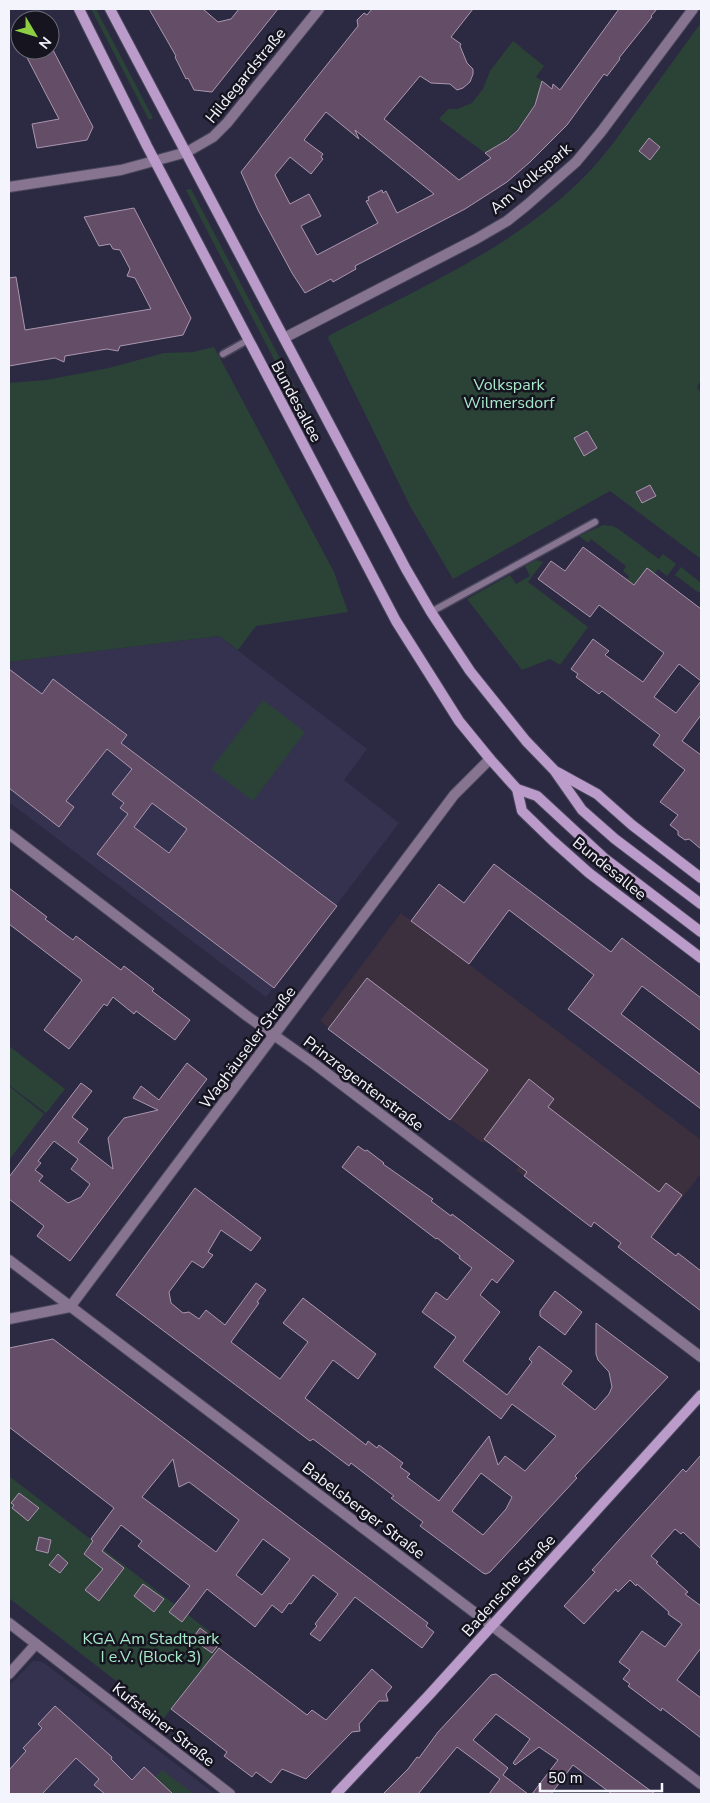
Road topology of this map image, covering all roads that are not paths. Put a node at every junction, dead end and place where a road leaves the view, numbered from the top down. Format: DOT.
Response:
graph roads {
  1 [pos="78,9"];
  2 [pos="110,9"];
  3 [pos="319,9"];
  4 [pos="693,9"];
  5 [pos="187,152"];
  6 [pos="156,162"];
  7 [pos="9,187"];
  8 [pos="284,338"];
  9 [pos="248,340"];
  10 [pos="223,354"];
  11 [pos="595,522"];
  12 [pos="431,612"];
  13 [pos="490,759"];
  14 [pos="554,770"];
  15 [pos="517,789"];
  16 [pos="9,834"];
  17 [pos="701,878"];
  18 [pos="701,904"];
  19 [pos="701,932"];
  20 [pos="701,958"];
  21 [pos="274,1036"];
  22 [pos="9,1260"];
  23 [pos="70,1307"];
  24 [pos="9,1319"];
  25 [pos="701,1357"];
  26 [pos="701,1395"];
  27 [pos="9,1623"];
  28 [pos="492,1625"];
  29 [pos="36,1644"];
  30 [pos="9,1674"];
  31 [pos="701,1784"];
  32 [pos="230,1794"];
  33 [pos="336,1794"];
  1 -- 6 [label="main road, Bundesallee"];
  2 -- 5 [label="main road, Bundesallee"];
  3 -- 5 [label="street, Hildegardstraße"];
  4 -- 8 [label="street, Am Volkspark"];
  5 -- 6 [label="street, Hildegardstraße"];
  5 -- 8 [label="main road, Bundesallee"];
  6 -- 7 [label="street, Hildegardstraße"];
  6 -- 9 [label="main road, Bundesallee"];
  8 -- 12 [label="main road, Bundesallee"];
  9 -- 10 [label="lane"];
  9 -- 13 [label="main road, Bundesallee"];
  11 -- 12 [label="lane"];
  12 -- 14 [label="main road, Bundesallee"];
  13 -- 15 [label="main road, Bundesallee"];
  13 -- 21 [label="street, Waghäuseler Straße"];
  14 -- 17 [label="main road, Bundesallee"];
  14 -- 18 [label="main road, Bundesallee"];
  15 -- 19 [label="main road, Bundesallee"];
  15 -- 20 [label="main road, Bundesallee"];
  16 -- 21 [label="street, Prinzregentenstraße"];
  21 -- 23 [label="street, Waghäuseler Straße"];
  21 -- 25 [label="street, Prinzregentenstraße"];
  22 -- 23 [label="street, Babelsberger Straße"];
  23 -- 24 [label="street"];
  23 -- 28 [label="street, Babelsberger Straße"];
  26 -- 28 [label="main road, Badensche Straße"];
  27 -- 29 [label="street, Kufsteiner Straße"];
  28 -- 31 [label="street, Babelsberger Straße"];
  28 -- 33 [label="main road, Badensche Straße"];
  29 -- 30 [label="street"];
  29 -- 32 [label="street, Kufsteiner Straße"];
}
